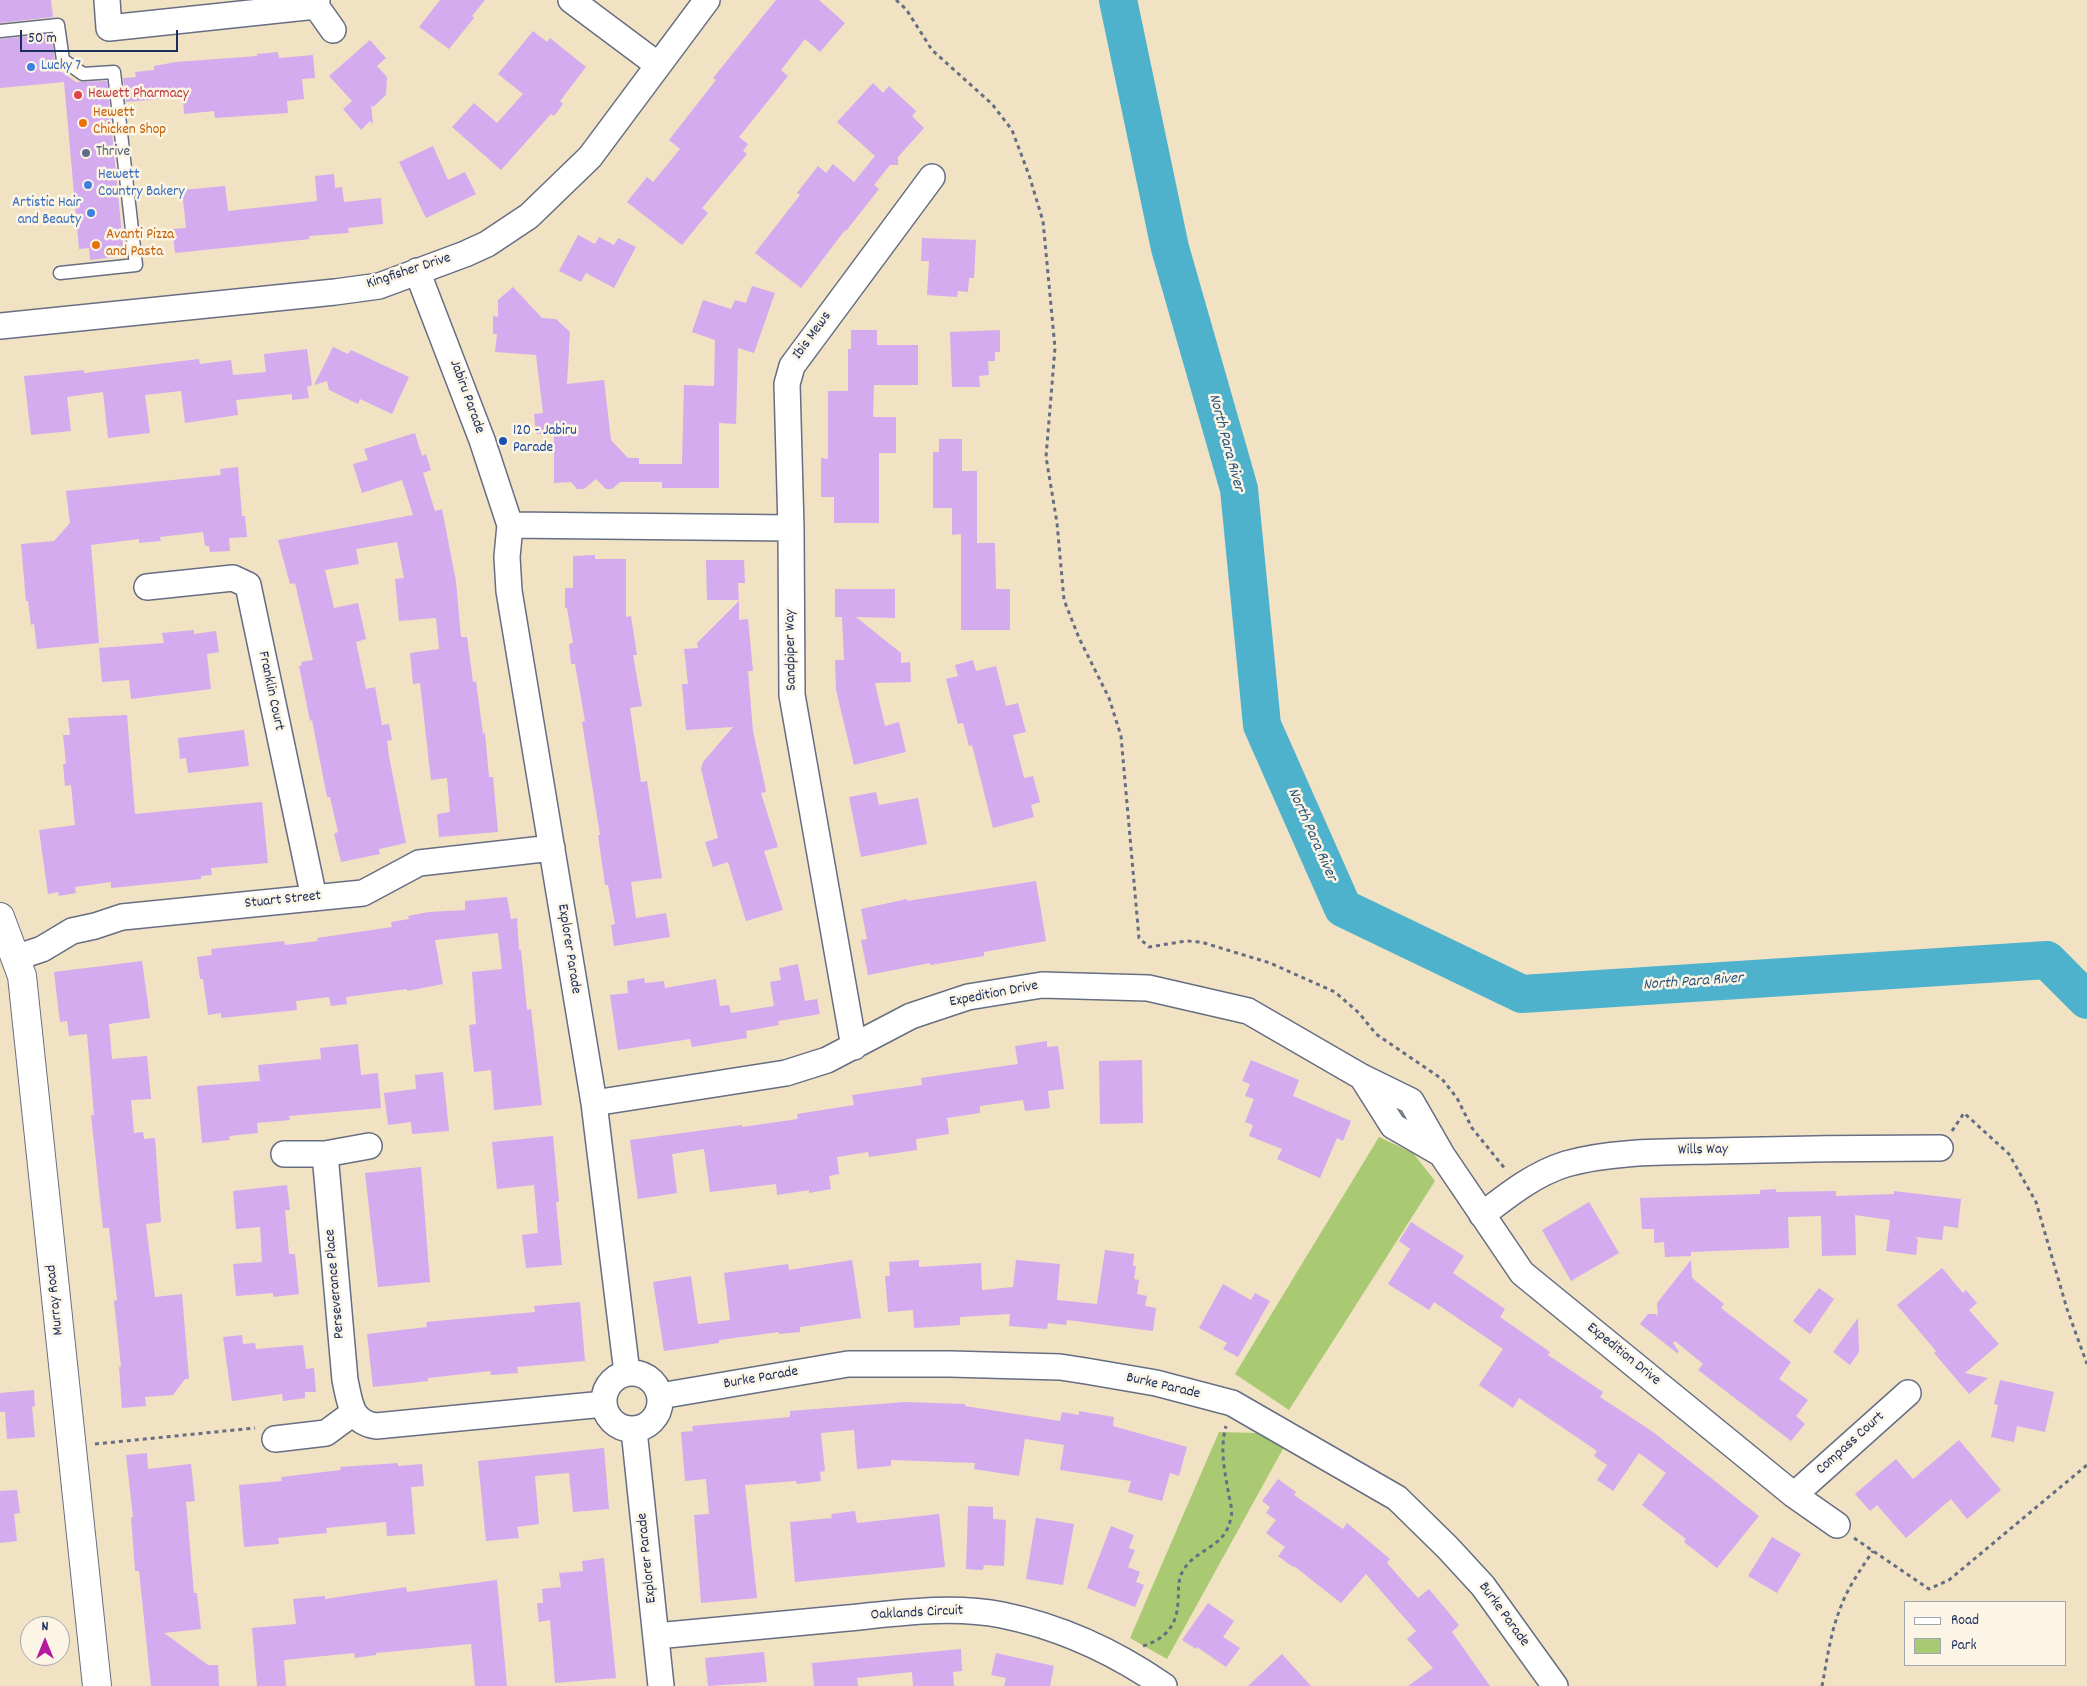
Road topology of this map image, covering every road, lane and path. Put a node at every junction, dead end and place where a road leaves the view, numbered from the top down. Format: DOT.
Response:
graph roads {
  1 [pos="107,0"];
  2 [pos="571,0"];
  3 [pos="707,0"];
  4 [pos="896,0"];
  5 [pos="317,3"];
  6 [pos="333,30"];
  7 [pos="0,31"];
  8 [pos="658,65"];
  9 [pos="932,177"];
  10 [pos="417,271"];
  11 [pos="60,273"];
  12 [pos="0,326"];
  13 [pos="510,525"];
  14 [pos="791,528"];
  15 [pos="148,587"];
  16 [pos="552,848"];
  17 [pos="314,898"];
  18 [pos="0,917"];
  19 [pos="16,958"];
  20 [pos="854,1047"];
  21 [pos="594,1103"];
  22 [pos="369,1146"];
  23 [pos="1940,1148"];
  24 [pos="284,1154"];
  25 [pos="324,1154"];
  26 [pos="1519,1186"];
  27 [pos="1482,1215"];
  28 [pos="2087,1364"];
  29 [pos="628,1373"];
  30 [pos="1908,1393"];
  31 [pos="660,1396"];
  32 [pos="1232,1403"];
  33 [pos="604,1404"];
  34 [pos="353,1413"];
  35 [pos="634,1430"];
  36 [pos="275,1439"];
  37 [pos="72,1446"];
  38 [pos="2087,1465"];
  39 [pos="1794,1495"];
  40 [pos="1837,1525"];
  41 [pos="1872,1551"];
  42 [pos="656,1636"];
  43 [pos="1125,1661"];
  44 [pos="97,1686"];
  45 [pos="661,1686"];
  46 [pos="1164,1686"];
  47 [pos="1555,1686"];
  48 [pos="1822,1686"];
  1 -- 5 [label="street"];
  2 -- 8 [label="street"];
  3 -- 8 [label="street, Kingfisher Drive"];
  4 -- 26 [label="path"];
  5 -- 6 [label="street"];
  7 -- 11 [label="lane"];
  8 -- 10 [label="street, Kingfisher Drive"];
  9 -- 14 [label="street, Ibis Mews"];
  10 -- 12 [label="street, Kingfisher Drive"];
  10 -- 13 [label="street, Jabiru Parade"];
  13 -- 14 [label="street"];
  13 -- 16 [label="street, Explorer Parade"];
  14 -- 20 [label="street, Sandpiper Way"];
  15 -- 17 [label="street, Franklin Court"];
  16 -- 17 [label="street, Stuart Street"];
  16 -- 21 [label="street, Explorer Parade"];
  17 -- 19 [label="street, Stuart Street"];
  18 -- 19 [label="street, Murray Road"];
  19 -- 37 [label="street, Murray Road"];
  20 -- 21 [label="street, Expedition Drive"];
  20 -- 27 [label="street, Expedition Drive"];
  21 -- 29 [label="street, Explorer Parade"];
  22 -- 25 [label="street"];
  23 -- 26 [label="street, Wills Way"];
  23 -- 28 [label="path"];
  24 -- 25 [label="street"];
  25 -- 34 [label="street, Perseverance Place"];
  26 -- 27 [label="street, Wills Way"];
  27 -- 39 [label="street, Expedition Drive"];
  29 -- 31 [label="street"];
  29 -- 33 [label="street"];
  30 -- 39 [label="street, Compass Court"];
  31 -- 32 [label="street, Burke Parade"];
  31 -- 35 [label="street"];
  32 -- 43 [label="path"];
  32 -- 47 [label="street, Burke Parade"];
  33 -- 34 [label="street"];
  33 -- 35 [label="street"];
  34 -- 36 [label="street"];
  35 -- 42 [label="street, Explorer Parade"];
  36 -- 37 [label="path"];
  37 -- 44 [label="street, Murray Road"];
  38 -- 41 [label="path"];
  39 -- 40 [label="street, Expedition Drive"];
  40 -- 41 [label="path"];
  41 -- 48 [label="path"];
  42 -- 43 [label="street, Oaklands Circuit"];
  42 -- 45 [label="street, Explorer Parade"];
  43 -- 46 [label="street, Oaklands Circuit"];
}
